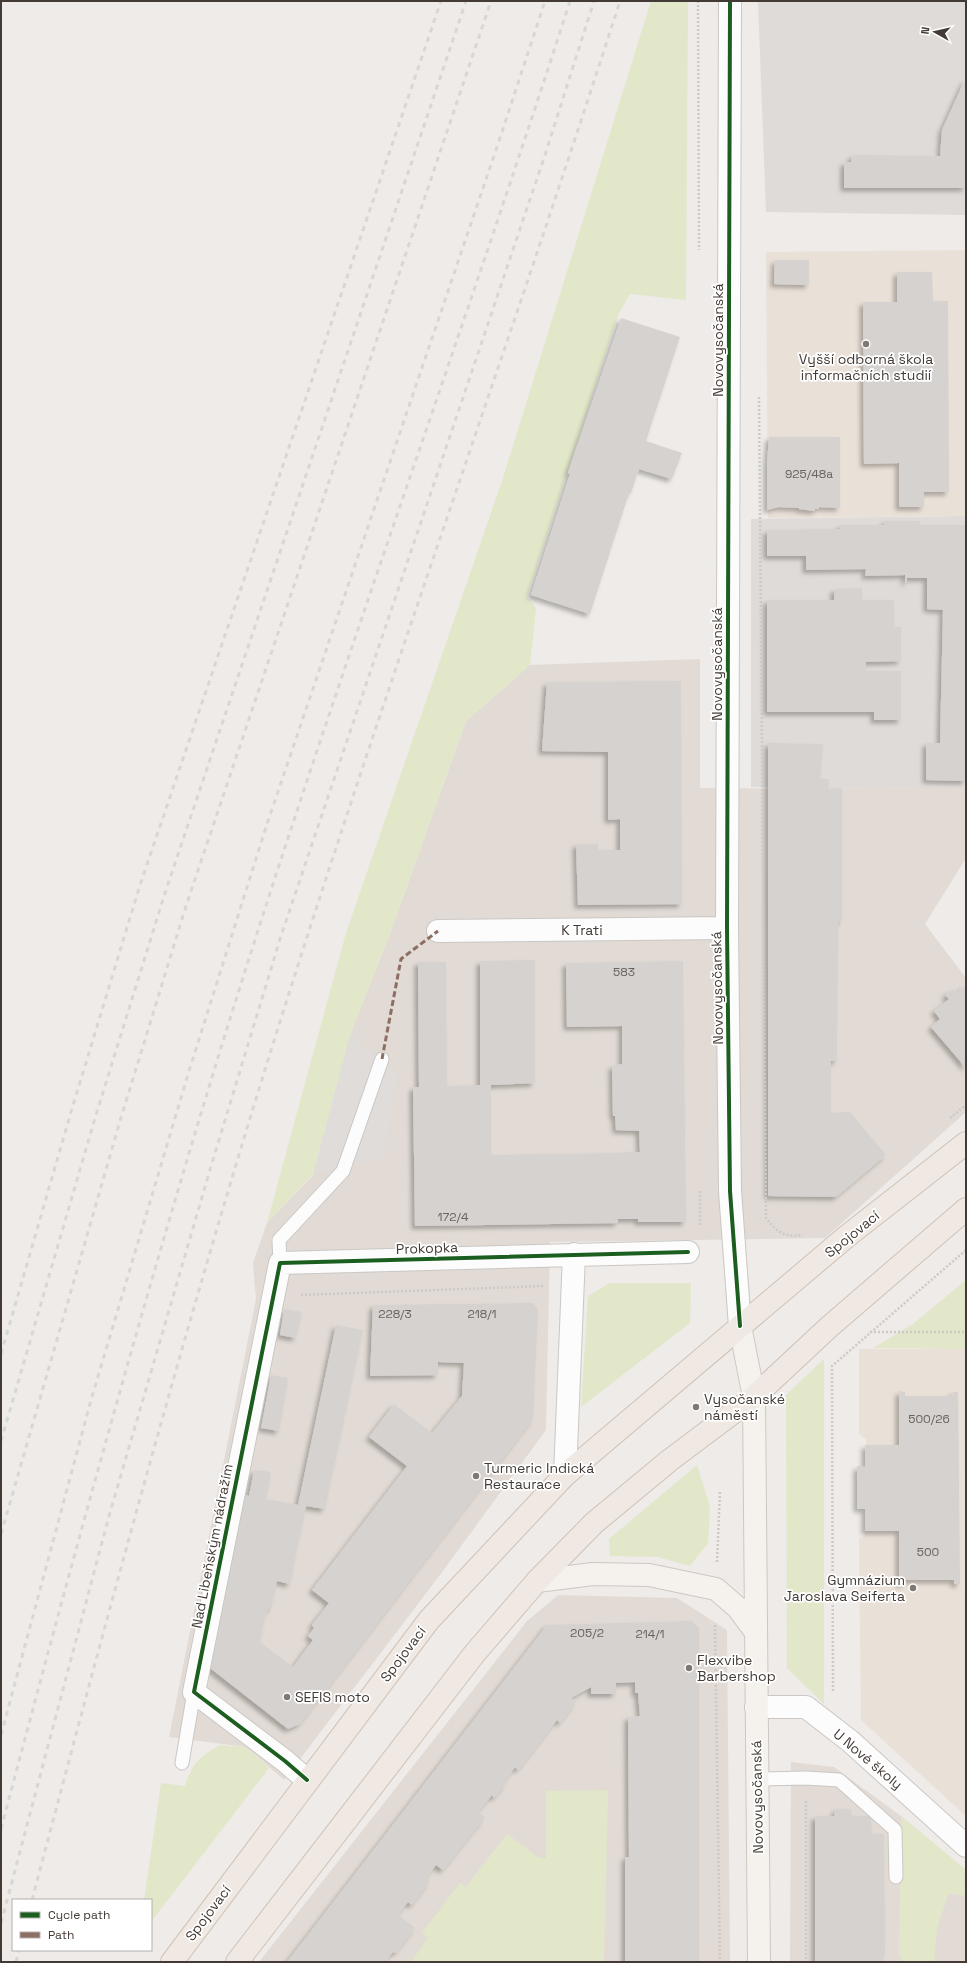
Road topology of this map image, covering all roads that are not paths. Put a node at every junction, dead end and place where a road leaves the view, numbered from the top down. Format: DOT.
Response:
graph roads {
  1 [pos="730,1"];
  2 [pos="727,928"];
  3 [pos="438,931"];
  4 [pos="382,1059"];
  5 [pos="966,1143"];
  6 [pos="966,1209"];
  7 [pos="688,1252"];
  8 [pos="574,1254"];
  9 [pos="280,1263"];
  10 [pos="740,1326"];
  11 [pos="754,1397"];
  12 [pos="565,1475"];
  13 [pos="537,1581"];
  14 [pos="755,1631"];
  15 [pos="194,1692"];
  16 [pos="756,1707"];
  17 [pos="182,1763"];
  18 [pos="756,1779"];
  19 [pos="307,1780"];
  20 [pos="966,1846"];
  21 [pos="896,1877"];
  22 [pos="172,1962"];
  23 [pos="237,1962"];
  24 [pos="759,1962"];
  1 -- 2 [label="street, Novovysočanská"];
  2 -- 3 [label="street, K Trati"];
  2 -- 10 [label="street, Novovysočanská"];
  4 -- 9 [label="lane"];
  5 -- 10 [label="main road, Spojovací"];
  6 -- 11 [label="main road"];
  7 -- 8 [label="street"];
  8 -- 9 [label="street, Prokopka"];
  8 -- 12 [label="street"];
  9 -- 15 [label="street, Nad Libeňským nádražím"];
  10 -- 11 [label="main road"];
  10 -- 12 [label="main road"];
  11 -- 13 [label="main road"];
  11 -- 14 [label="main road"];
  12 -- 19 [label="main road, Spojovací"];
  13 -- 14 [label="main road"];
  13 -- 23 [label="main road"];
  14 -- 16 [label="main road, Novovysočanská"];
  15 -- 17 [label="lane"];
  15 -- 19 [label="street"];
  16 -- 18 [label="main road, Novovysočanská"];
  16 -- 20 [label="street, U Nové školy"];
  18 -- 21 [label="lane"];
  18 -- 24 [label="main road, Novovysočanská"];
  19 -- 22 [label="main road, Spojovací"];
}
